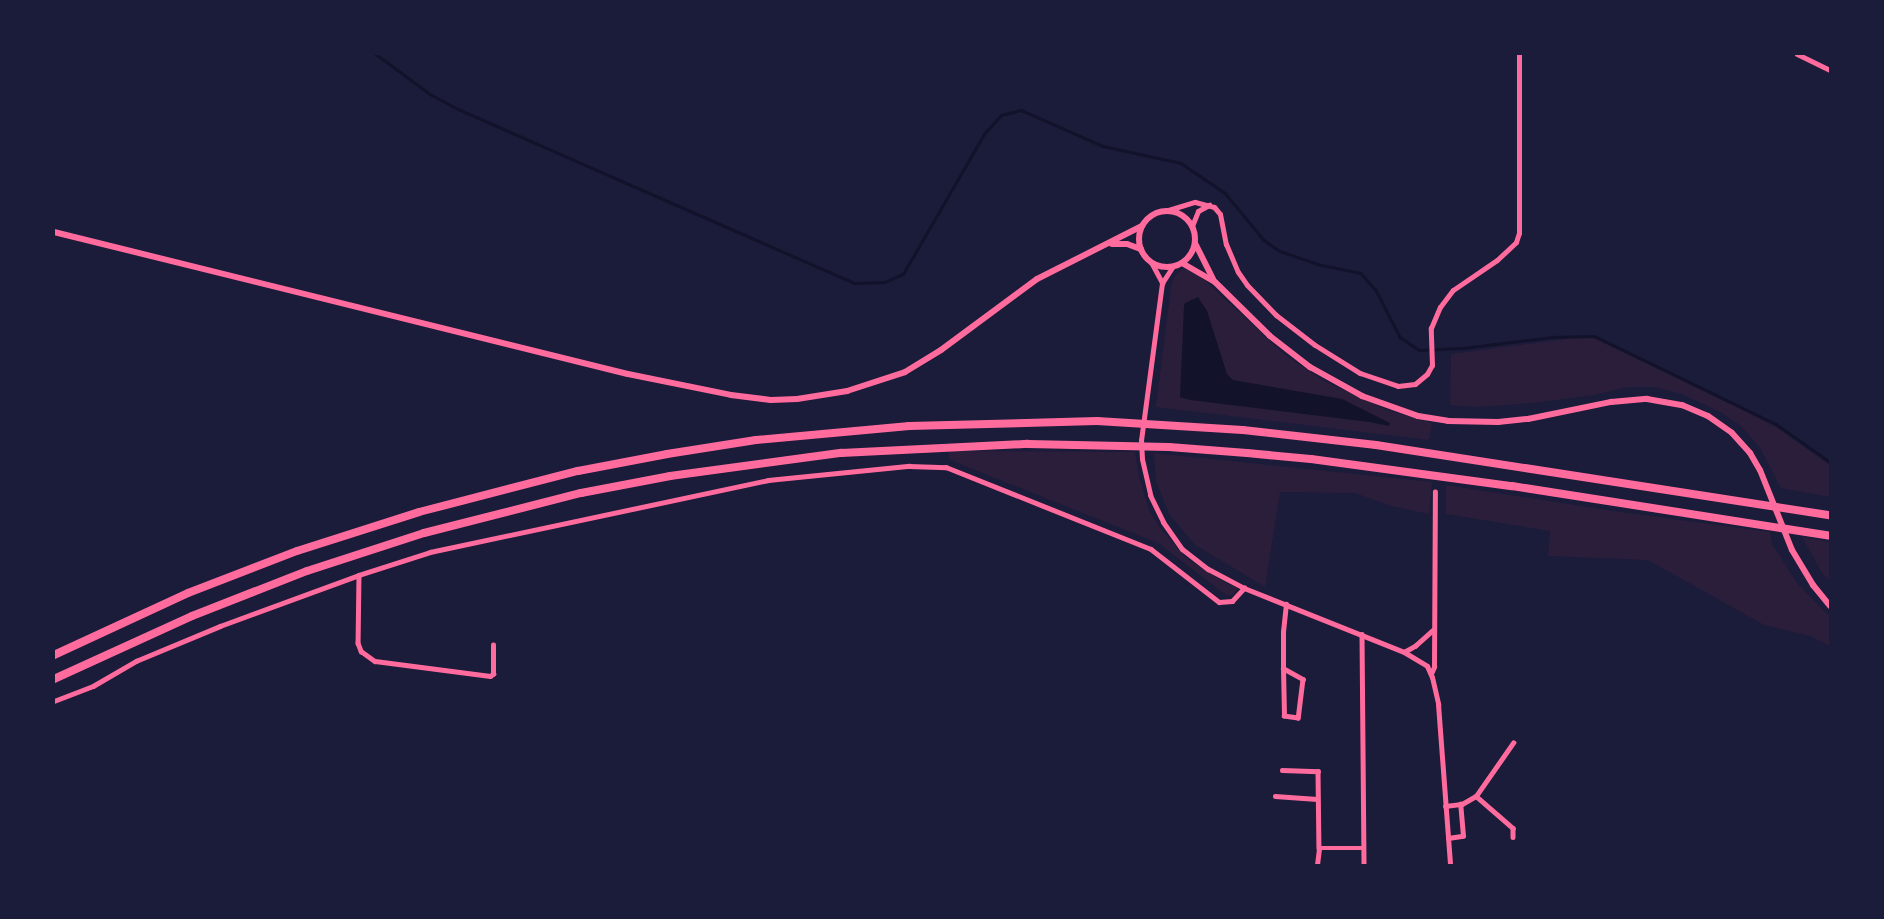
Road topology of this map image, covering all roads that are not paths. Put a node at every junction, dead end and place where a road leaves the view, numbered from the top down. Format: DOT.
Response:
graph roads {
  1 [pos="1519,54"];
  2 [pos="1797,54"];
  3 [pos="1830,70"];
  4 [pos="1209,205"];
  5 [pos="1165,211"];
  6 [pos="1142,226"];
  7 [pos="1192,226"];
  8 [pos="54,232"];
  9 [pos="1195,242"];
  10 [pos="1111,244"];
  11 [pos="1141,248"];
  12 [pos="1151,262"];
  13 [pos="1182,263"];
  14 [pos="1173,266"];
  15 [pos="1215,282"];
  16 [pos="1162,283"];
  17 [pos="1435,492"];
  18 [pos="1830,515"];
  19 [pos="1830,536"];
  20 [pos="359,575"];
  21 [pos="1244,588"];
  22 [pos="1286,604"];
  23 [pos="1830,606"];
  24 [pos="1433,630"];
  25 [pos="1362,634"];
  26 [pos="493,645"];
  27 [pos="1404,652"];
  28 [pos="54,655"];
  29 [pos="1283,668"];
  30 [pos="1431,674"];
  31 [pos="54,679"];
  32 [pos="54,701"];
  33 [pos="1513,744"];
  34 [pos="1282,770"];
  35 [pos="1275,796"];
  36 [pos="1476,796"];
  37 [pos="1317,799"];
  38 [pos="1460,804"];
  39 [pos="1445,806"];
  40 [pos="1513,836"];
  41 [pos="1448,838"];
  42 [pos="1319,848"];
  43 [pos="1364,848"];
  44 [pos="1317,865"];
  45 [pos="1364,865"];
  46 [pos="1450,865"];
  1 -- 4 [label="street"];
  2 -- 3 [label="street"];
  4 -- 5 [label="street"];
  4 -- 7 [label="street"];
  5 -- 6 [label="main road"];
  5 -- 7 [label="main road"];
  6 -- 10 [label="main road"];
  6 -- 11 [label="main road"];
  7 -- 9 [label="main road"];
  8 -- 10 [label="main road"];
  9 -- 13 [label="main road"];
  9 -- 15 [label="main road"];
  10 -- 11 [label="main road"];
  11 -- 12 [label="main road"];
  12 -- 14 [label="main road"];
  12 -- 16 [label="street"];
  13 -- 14 [label="main road"];
  13 -- 15 [label="main road"];
  14 -- 16 [label="street"];
  15 -- 23 [label="main road"];
  16 -- 21 [label="street"];
  17 -- 24 [label="street"];
  18 -- 28 [label="highway"];
  19 -- 31 [label="highway"];
  20 -- 21 [label="street"];
  20 -- 26 [label="street"];
  20 -- 32 [label="street"];
  21 -- 22 [label="street"];
  22 -- 25 [label="street"];
  22 -- 29 [label="street"];
  24 -- 27 [label="street"];
  24 -- 30 [label="street"];
  25 -- 27 [label="street"];
  25 -- 43 [label="street"];
  27 -- 30 [label="street"];
  29 -- 29 [label="street"];
  30 -- 39 [label="street"];
  33 -- 36 [label="street"];
  34 -- 37 [label="street"];
  35 -- 37 [label="street"];
  36 -- 38 [label="street"];
  36 -- 40 [label="street"];
  37 -- 42 [label="street"];
  38 -- 39 [label="street"];
  38 -- 41 [label="street"];
  39 -- 41 [label="street"];
  41 -- 46 [label="street"];
  42 -- 43 [label="street"];
  42 -- 44 [label="street"];
  43 -- 45 [label="street"];
}
